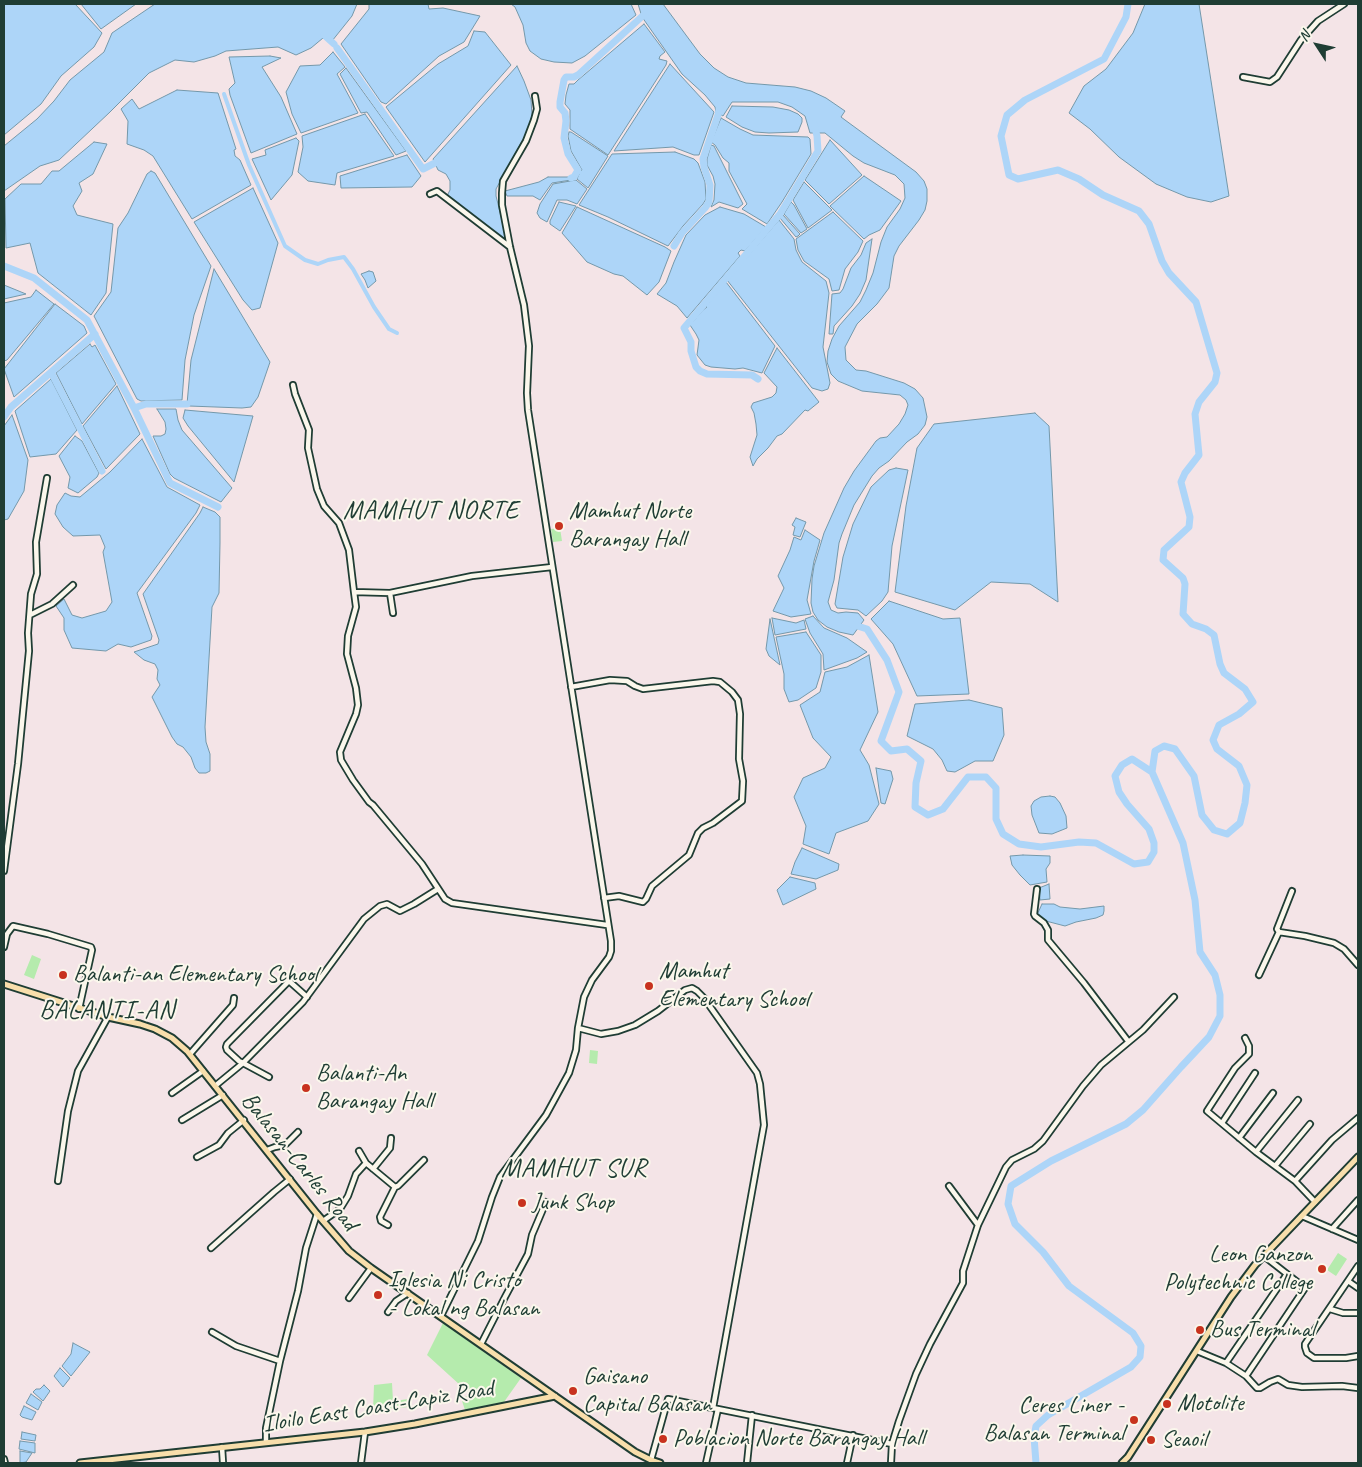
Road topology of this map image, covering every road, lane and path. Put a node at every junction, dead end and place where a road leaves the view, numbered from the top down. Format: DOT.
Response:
graph roads {
  1 [pos="1344,4"];
  2 [pos="1242,77"];
  3 [pos="535,96"];
  4 [pos="430,194"];
  5 [pos="510,247"];
  6 [pos="293,385"];
  7 [pos="47,478"];
  8 [pos="552,568"];
  9 [pos="72,585"];
  10 [pos="354,592"];
  11 [pos="390,593"];
  12 [pos="393,613"];
  13 [pos="30,615"];
  14 [pos="571,687"];
  15 [pos="4,871"];
  16 [pos="438,889"];
  17 [pos="1037,890"];
  18 [pos="1292,891"];
  19 [pos="604,898"];
  20 [pos="607,925"];
  21 [pos="1280,932"];
  22 [pos="4,947"];
  23 [pos="1358,965"];
  24 [pos="1259,975"];
  25 [pos="4,984"];
  26 [pos="307,997"];
  27 [pos="1174,997"];
  28 [pos="234,998"];
  29 [pos="78,1009"];
  30 [pos="108,1018"];
  31 [pos="578,1028"];
  32 [pos="1245,1038"];
  33 [pos="1128,1041"];
  34 [pos="190,1054"];
  35 [pos="244,1063"];
  36 [pos="203,1071"];
  37 [pos="1255,1073"];
  38 [pos="269,1077"];
  39 [pos="215,1086"];
  40 [pos="1273,1092"];
  41 [pos="172,1093"];
  42 [pos="223,1095"];
  43 [pos="1298,1100"];
  44 [pos="1358,1118"];
  45 [pos="182,1120"];
  46 [pos="244,1120"];
  47 [pos="1222,1123"];
  48 [pos="1310,1124"];
  49 [pos="298,1132"];
  50 [pos="391,1138"];
  51 [pos="1239,1138"];
  52 [pos="268,1150"];
  53 [pos="359,1152"];
  54 [pos="1256,1152"];
  55 [pos="197,1157"];
  56 [pos="1358,1157"];
  57 [pos="424,1160"];
  58 [pos="366,1163"];
  59 [pos="1274,1166"];
  60 [pos="373,1169"];
  61 [pos="290,1179"];
  62 [pos="58,1181"];
  63 [pos="1295,1181"];
  64 [pos="949,1186"];
  65 [pos="395,1187"];
  66 [pos="1358,1200"];
  67 [pos="546,1202"];
  68 [pos="1315,1202"];
  69 [pos="1351,1208"];
  70 [pos="1358,1210"];
  71 [pos="317,1214"];
  72 [pos="1302,1216"];
  73 [pos="323,1220"];
  74 [pos="978,1225"];
  75 [pos="388,1226"];
  76 [pos="1332,1229"];
  77 [pos="1358,1240"];
  78 [pos="211,1248"];
  79 [pos="1264,1256"];
  80 [pos="1358,1266"];
  81 [pos="370,1268"];
  82 [pos="1288,1274"];
  83 [pos="1348,1281"];
  84 [pos="1358,1288"];
  85 [pos="408,1294"];
  86 [pos="349,1298"];
  87 [pos="1330,1309"];
  88 [pos="388,1312"];
  89 [pos="1358,1313"];
  90 [pos="441,1316"];
  91 [pos="212,1332"];
  92 [pos="481,1344"];
  93 [pos="1197,1350"];
  94 [pos="1358,1356"];
  95 [pos="280,1361"];
  96 [pos="1226,1363"];
  97 [pos="1246,1376"];
  98 [pos="542,1387"];
  99 [pos="1358,1388"];
  100 [pos="556,1396"];
  101 [pos="538,1399"];
  102 [pos="715,1408"];
  103 [pos="752,1415"];
  104 [pos="365,1432"];
  105 [pos="852,1435"];
  106 [pos="266,1442"];
  107 [pos="892,1444"];
  108 [pos="222,1447"];
  109 [pos="4,1459"];
  110 [pos="109,1461"];
  111 [pos="656,1462"];
  112 [pos="5,1463"];
  113 [pos="80,1463"];
  114 [pos="223,1463"];
  115 [pos="361,1463"];
  116 [pos="706,1463"];
  117 [pos="747,1463"];
  118 [pos="848,1463"];
  119 [pos="891,1463"];
  120 [pos="1122,1463"];
  1 -- 2 [label="street"];
  3 -- 5 [label="street"];
  4 -- 5 [label="street"];
  5 -- 8 [label="street"];
  6 -- 10 [label="street"];
  7 -- 13 [label="street"];
  8 -- 11 [label="street"];
  8 -- 14 [label="street"];
  9 -- 13 [label="street"];
  10 -- 11 [label="street"];
  10 -- 16 [label="street"];
  11 -- 12 [label="street"];
  13 -- 15 [label="street"];
  14 -- 19 [label="street"];
  14 -- 19 [label="street"];
  16 -- 20 [label="street"];
  16 -- 26 [label="street"];
  17 -- 33 [label="street"];
  18 -- 21 [label="street"];
  19 -- 20 [label="street"];
  20 -- 31 [label="street"];
  21 -- 23 [label="street"];
  21 -- 24 [label="street"];
  22 -- 29 [label="street"];
  25 -- 29 [label="main road, Balasan-Carles Road"];
  26 -- 35 [label="street"];
  26 -- 35 [label="street"];
  27 -- 33 [label="street"];
  28 -- 34 [label="street"];
  29 -- 30 [label="main road, Balasan-Carles Road"];
  30 -- 34 [label="main road, Balasan-Carles Road"];
  30 -- 62 [label="street"];
  31 -- 90 [label="street"];
  31 -- 102 [label="street"];
  32 -- 47 [label="street"];
  33 -- 74 [label="street"];
  34 -- 36 [label="main road, Balasan-Carles Road"];
  35 -- 38 [label="street"];
  35 -- 39 [label="street"];
  36 -- 39 [label="main road, Balasan-Carles Road"];
  36 -- 41 [label="street"];
  37 -- 47 [label="street"];
  39 -- 42 [label="main road, Balasan-Carles Road"];
  40 -- 51 [label="street"];
  42 -- 45 [label="street"];
  42 -- 46 [label="main road, Balasan-Carles Road"];
  43 -- 54 [label="street"];
  44 -- 63 [label="street"];
  46 -- 52 [label="main road, Balasan-Carles Road"];
  46 -- 55 [label="street"];
  47 -- 51 [label="street"];
  48 -- 59 [label="street"];
  49 -- 52 [label="street"];
  50 -- 60 [label="street"];
  51 -- 54 [label="street"];
  52 -- 61 [label="main road, Balasan-Carles Road"];
  53 -- 58 [label="street"];
  54 -- 59 [label="street"];
  56 -- 68 [label="main road"];
  57 -- 65 [label="street"];
  58 -- 60 [label="street"];
  58 -- 73 [label="street"];
  59 -- 63 [label="street"];
  60 -- 65 [label="street"];
  61 -- 71 [label="main road, Balasan-Carles Road"];
  61 -- 78 [label="street"];
  63 -- 68 [label="street"];
  64 -- 74 [label="street"];
  65 -- 75 [label="street"];
  66 -- 69 [label="street"];
  67 -- 92 [label="street"];
  68 -- 72 [label="main road"];
  69 -- 70 [label="street"];
  69 -- 76 [label="street"];
  71 -- 73 [label="main road, Balasan-Carles Road"];
  71 -- 95 [label="street"];
  72 -- 76 [label="street"];
  72 -- 79 [label="main road"];
  73 -- 81 [label="main road, Balasan-Carles Road"];
  74 -- 107 [label="street"];
  76 -- 77 [label="street"];
  79 -- 82 [label="street"];
  79 -- 93 [label="main road"];
  80 -- 83 [label="street"];
  81 -- 85 [label="main road, Balasan-Carles Road"];
  81 -- 86 [label="street"];
  82 -- 96 [label="street"];
  82 -- 97 [label="street"];
  83 -- 84 [label="street"];
  83 -- 87 [label="street"];
  85 -- 88 [label="street"];
  85 -- 90 [label="main road, Balasan-Carles Road"];
  87 -- 89 [label="street"];
  87 -- 94 [label="street"];
  90 -- 92 [label="main road, Balasan-Carles Road"];
  91 -- 95 [label="street"];
  92 -- 98 [label="main road, Balasan-Carles Road"];
  93 -- 96 [label="street"];
  93 -- 120 [label="main road"];
  95 -- 106 [label="street"];
  96 -- 97 [label="street"];
  97 -- 99 [label="street"];
  98 -- 100 [label="main road, Balasan-Carles Road"];
  98 -- 101 [label="main road"];
  100 -- 101 [label="main road, Iloilo East Coast-Capiz Road"];
  100 -- 111 [label="main road"];
  101 -- 104 [label="main road, Iloilo East Coast-Capiz Road"];
  102 -- 103 [label="street"];
  102 -- 111 [label="street"];
  102 -- 116 [label="street"];
  103 -- 105 [label="street"];
  103 -- 117 [label="street"];
  104 -- 106 [label="main road, Iloilo East Coast-Capiz Road"];
  104 -- 115 [label="street"];
  105 -- 107 [label="street"];
  105 -- 118 [label="street"];
  106 -- 108 [label="main road, Iloilo East Coast-Capiz Road"];
  107 -- 119 [label="street"];
  108 -- 110 [label="main road, Iloilo East Coast-Capiz Road"];
  108 -- 114 [label="street"];
  109 -- 112 [label="street"];
  110 -- 113 [label="main road, Iloilo East Coast-Capiz Road"];
}
